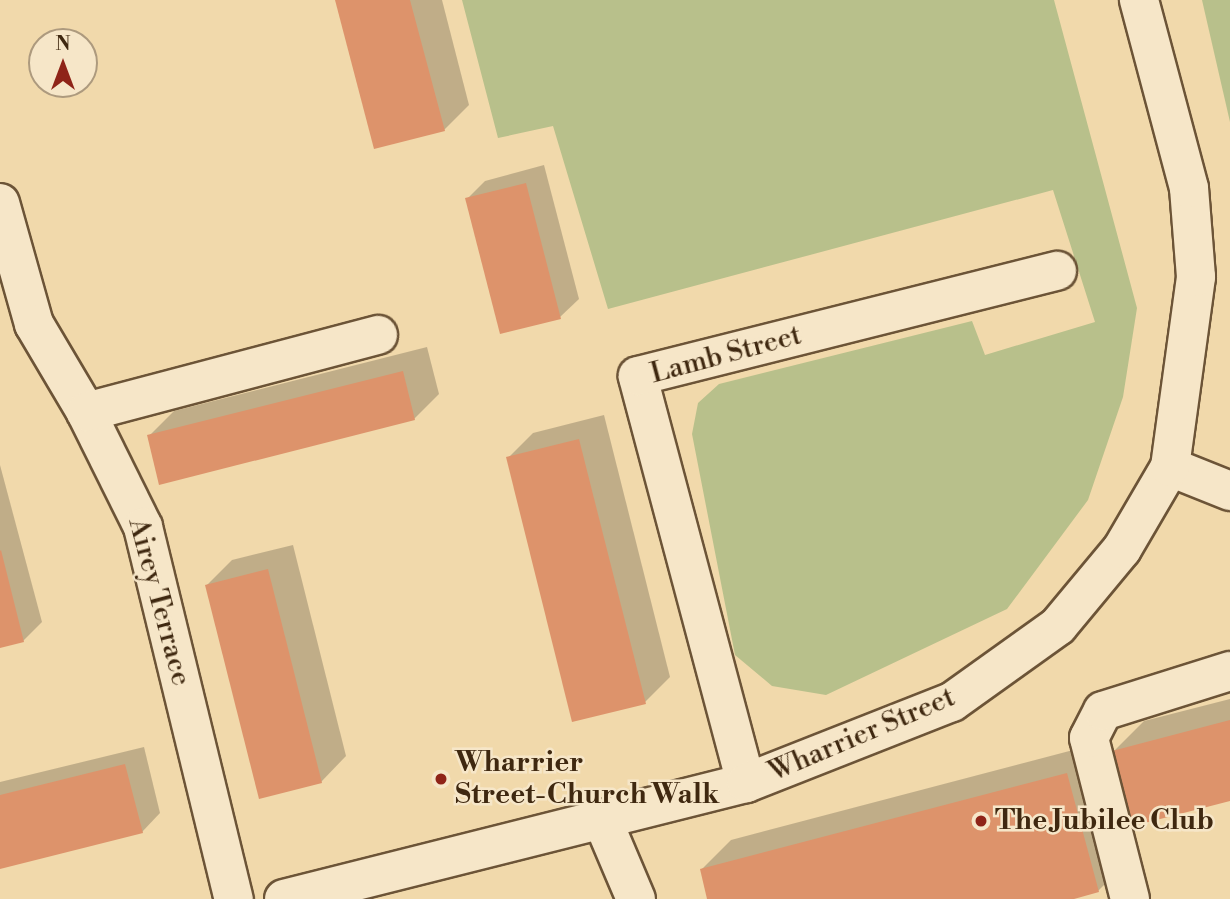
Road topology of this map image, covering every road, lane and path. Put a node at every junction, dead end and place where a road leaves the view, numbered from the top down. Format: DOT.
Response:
graph roads {
  1 [pos="1139,0"];
  2 [pos="0,203"];
  3 [pos="1057,271"];
  4 [pos="378,335"];
  5 [pos="86,412"];
  6 [pos="1170,467"];
  7 [pos="1230,491"];
  8 [pos="1230,671"];
  9 [pos="746,783"];
  10 [pos="602,819"];
  11 [pos="234,899"];
  12 [pos="284,899"];
  13 [pos="636,899"];
  14 [pos="1130,899"];
  1 -- 6 [label="street, Wharrier Street"];
  2 -- 5 [label="street, Airey Terrace"];
  3 -- 9 [label="street, Lamb Street"];
  4 -- 5 [label="street"];
  5 -- 11 [label="street, Airey Terrace"];
  6 -- 7 [label="street"];
  6 -- 9 [label="street, Wharrier Street"];
  8 -- 14 [label="street"];
  9 -- 10 [label="street, Wharrier Street"];
  10 -- 12 [label="street, Wharrier Street"];
  10 -- 13 [label="street"];
}
